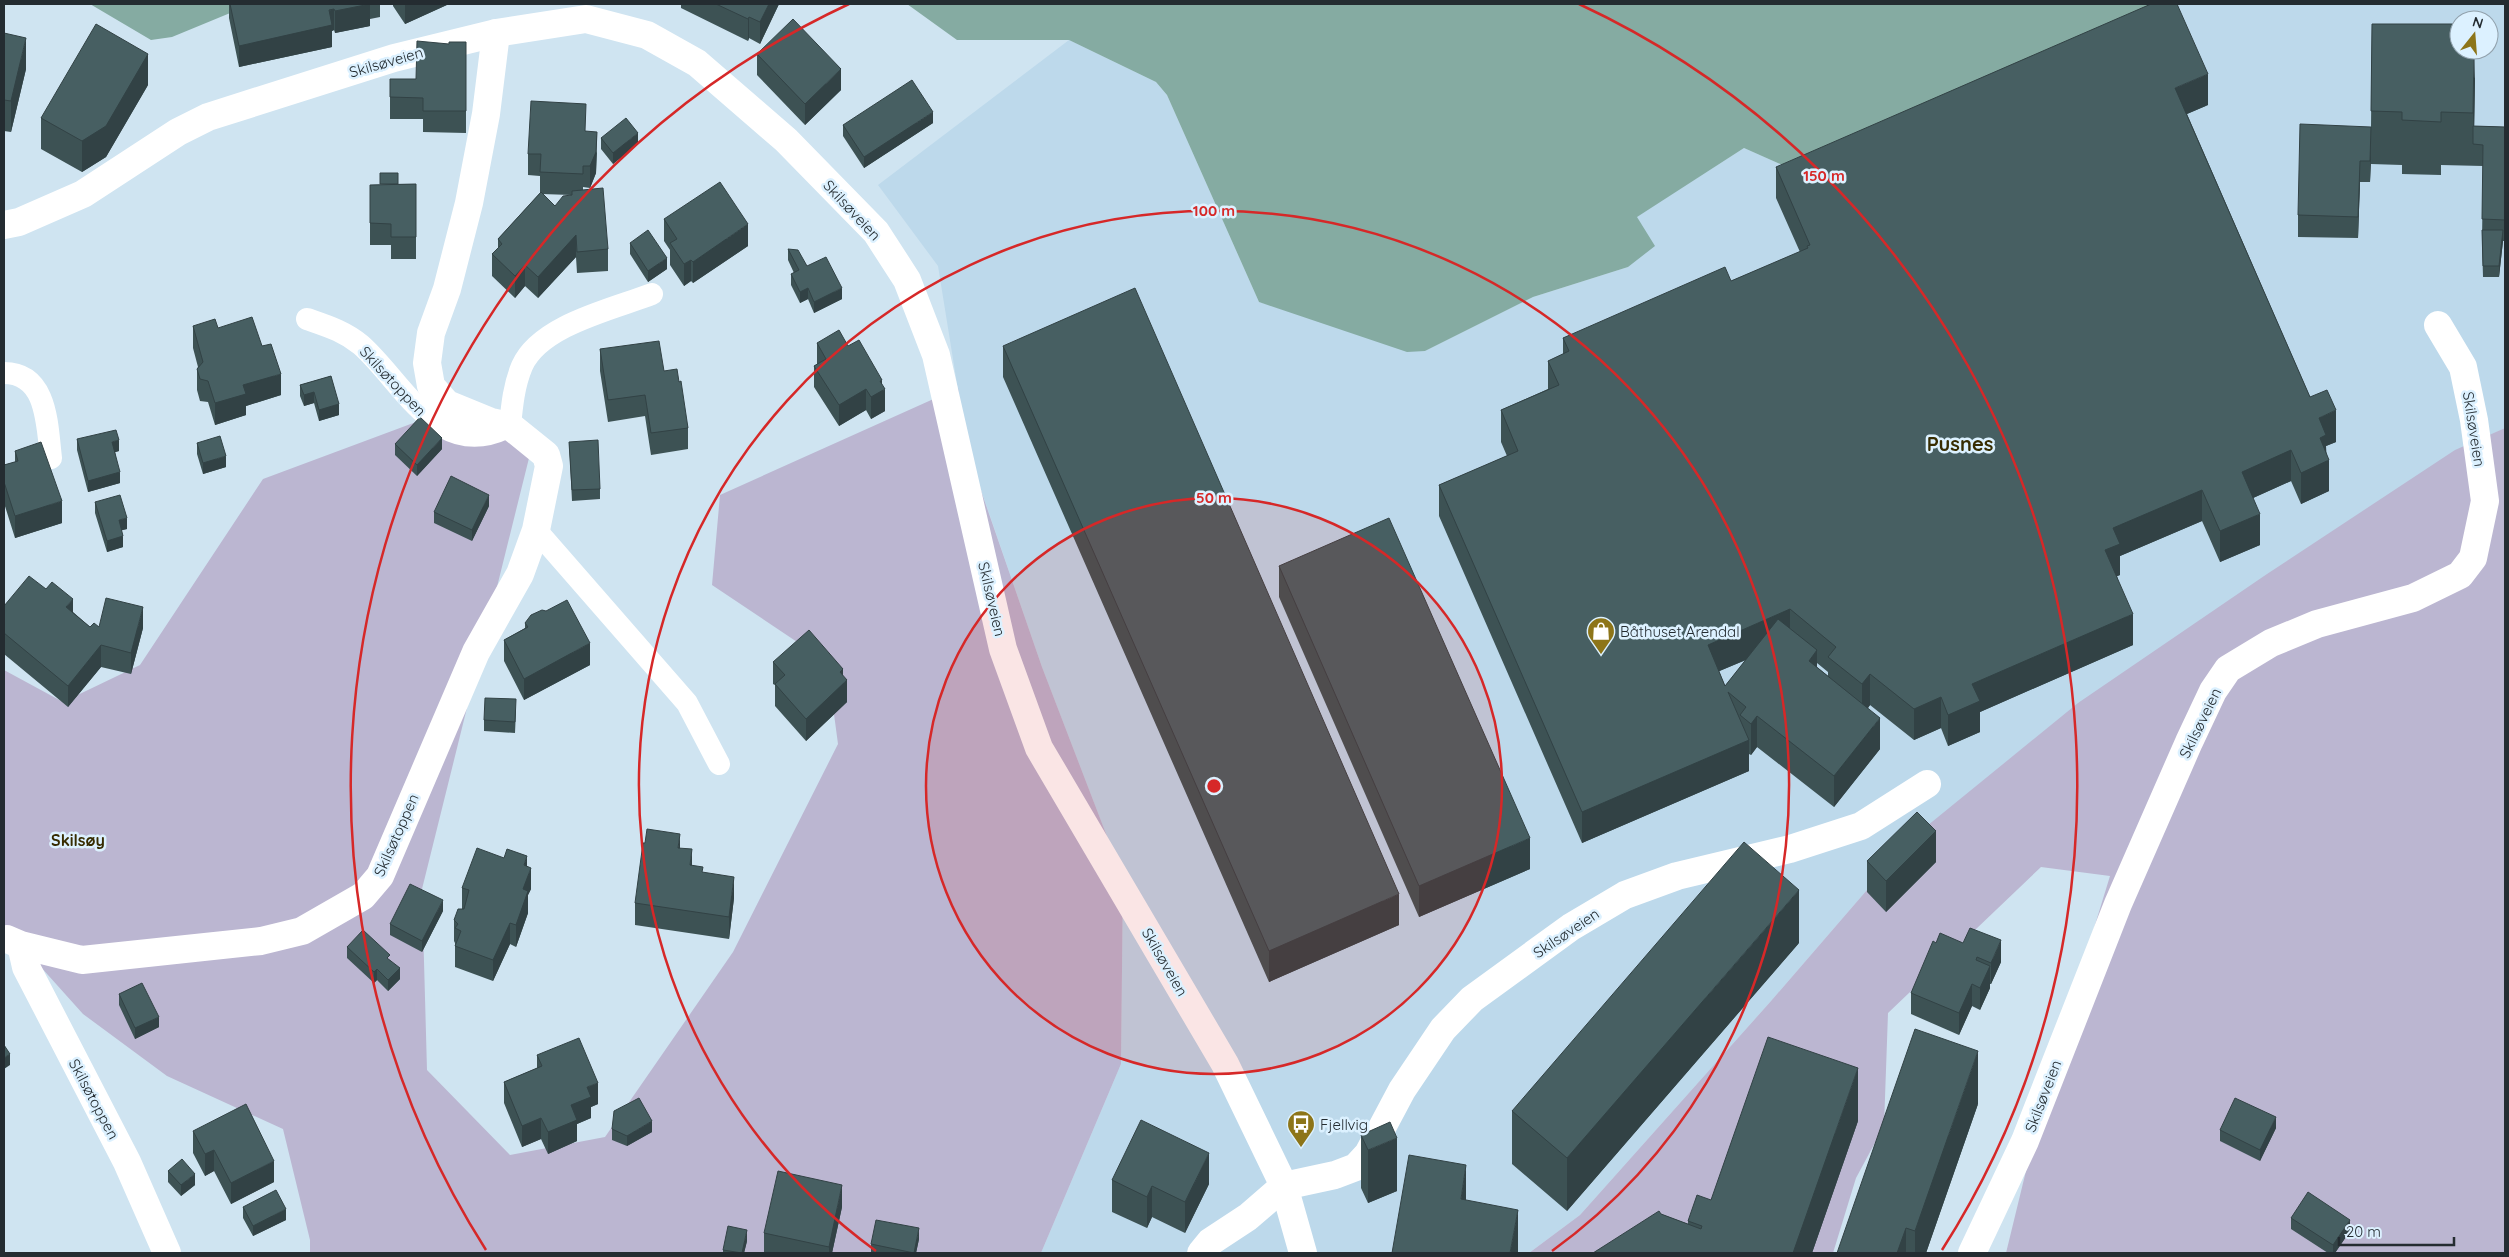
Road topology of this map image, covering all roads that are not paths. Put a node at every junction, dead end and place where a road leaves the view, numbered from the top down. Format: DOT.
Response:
graph roads {
  1 [pos="496,33"];
  2 [pos="4,225"];
  3 [pos="652,294"];
  4 [pos="307,319"];
  5 [pos="2438,325"];
  6 [pos="4,373"];
  7 [pos="510,426"];
  8 [pos="51,458"];
  9 [pos="536,530"];
  10 [pos="719,764"];
  11 [pos="1927,784"];
  12 [pos="12,941"];
  13 [pos="1284,1186"];
  14 [pos="167,1253"];
  15 [pos="1201,1253"];
  16 [pos="1303,1253"];
  17 [pos="1972,1253"];
  1 -- 2 [label="street, Skilsøveien"];
  1 -- 7 [label="street"];
  1 -- 13 [label="street, Skilsøveien"];
  3 -- 7 [label="lane"];
  4 -- 7 [label="lane, Skilsøtoppen"];
  5 -- 17 [label="street, Skilsøveien"];
  6 -- 8 [label="lane"];
  7 -- 9 [label="street, Skilsøtoppen"];
  9 -- 10 [label="lane"];
  9 -- 12 [label="street, Skilsøtoppen"];
  11 -- 13 [label="street, Skilsøveien"];
  12 -- 14 [label="street, Skilsøtoppen"];
  13 -- 15 [label="street, Skilsøveien"];
  13 -- 16 [label="street, Skilsøveien"];
}
